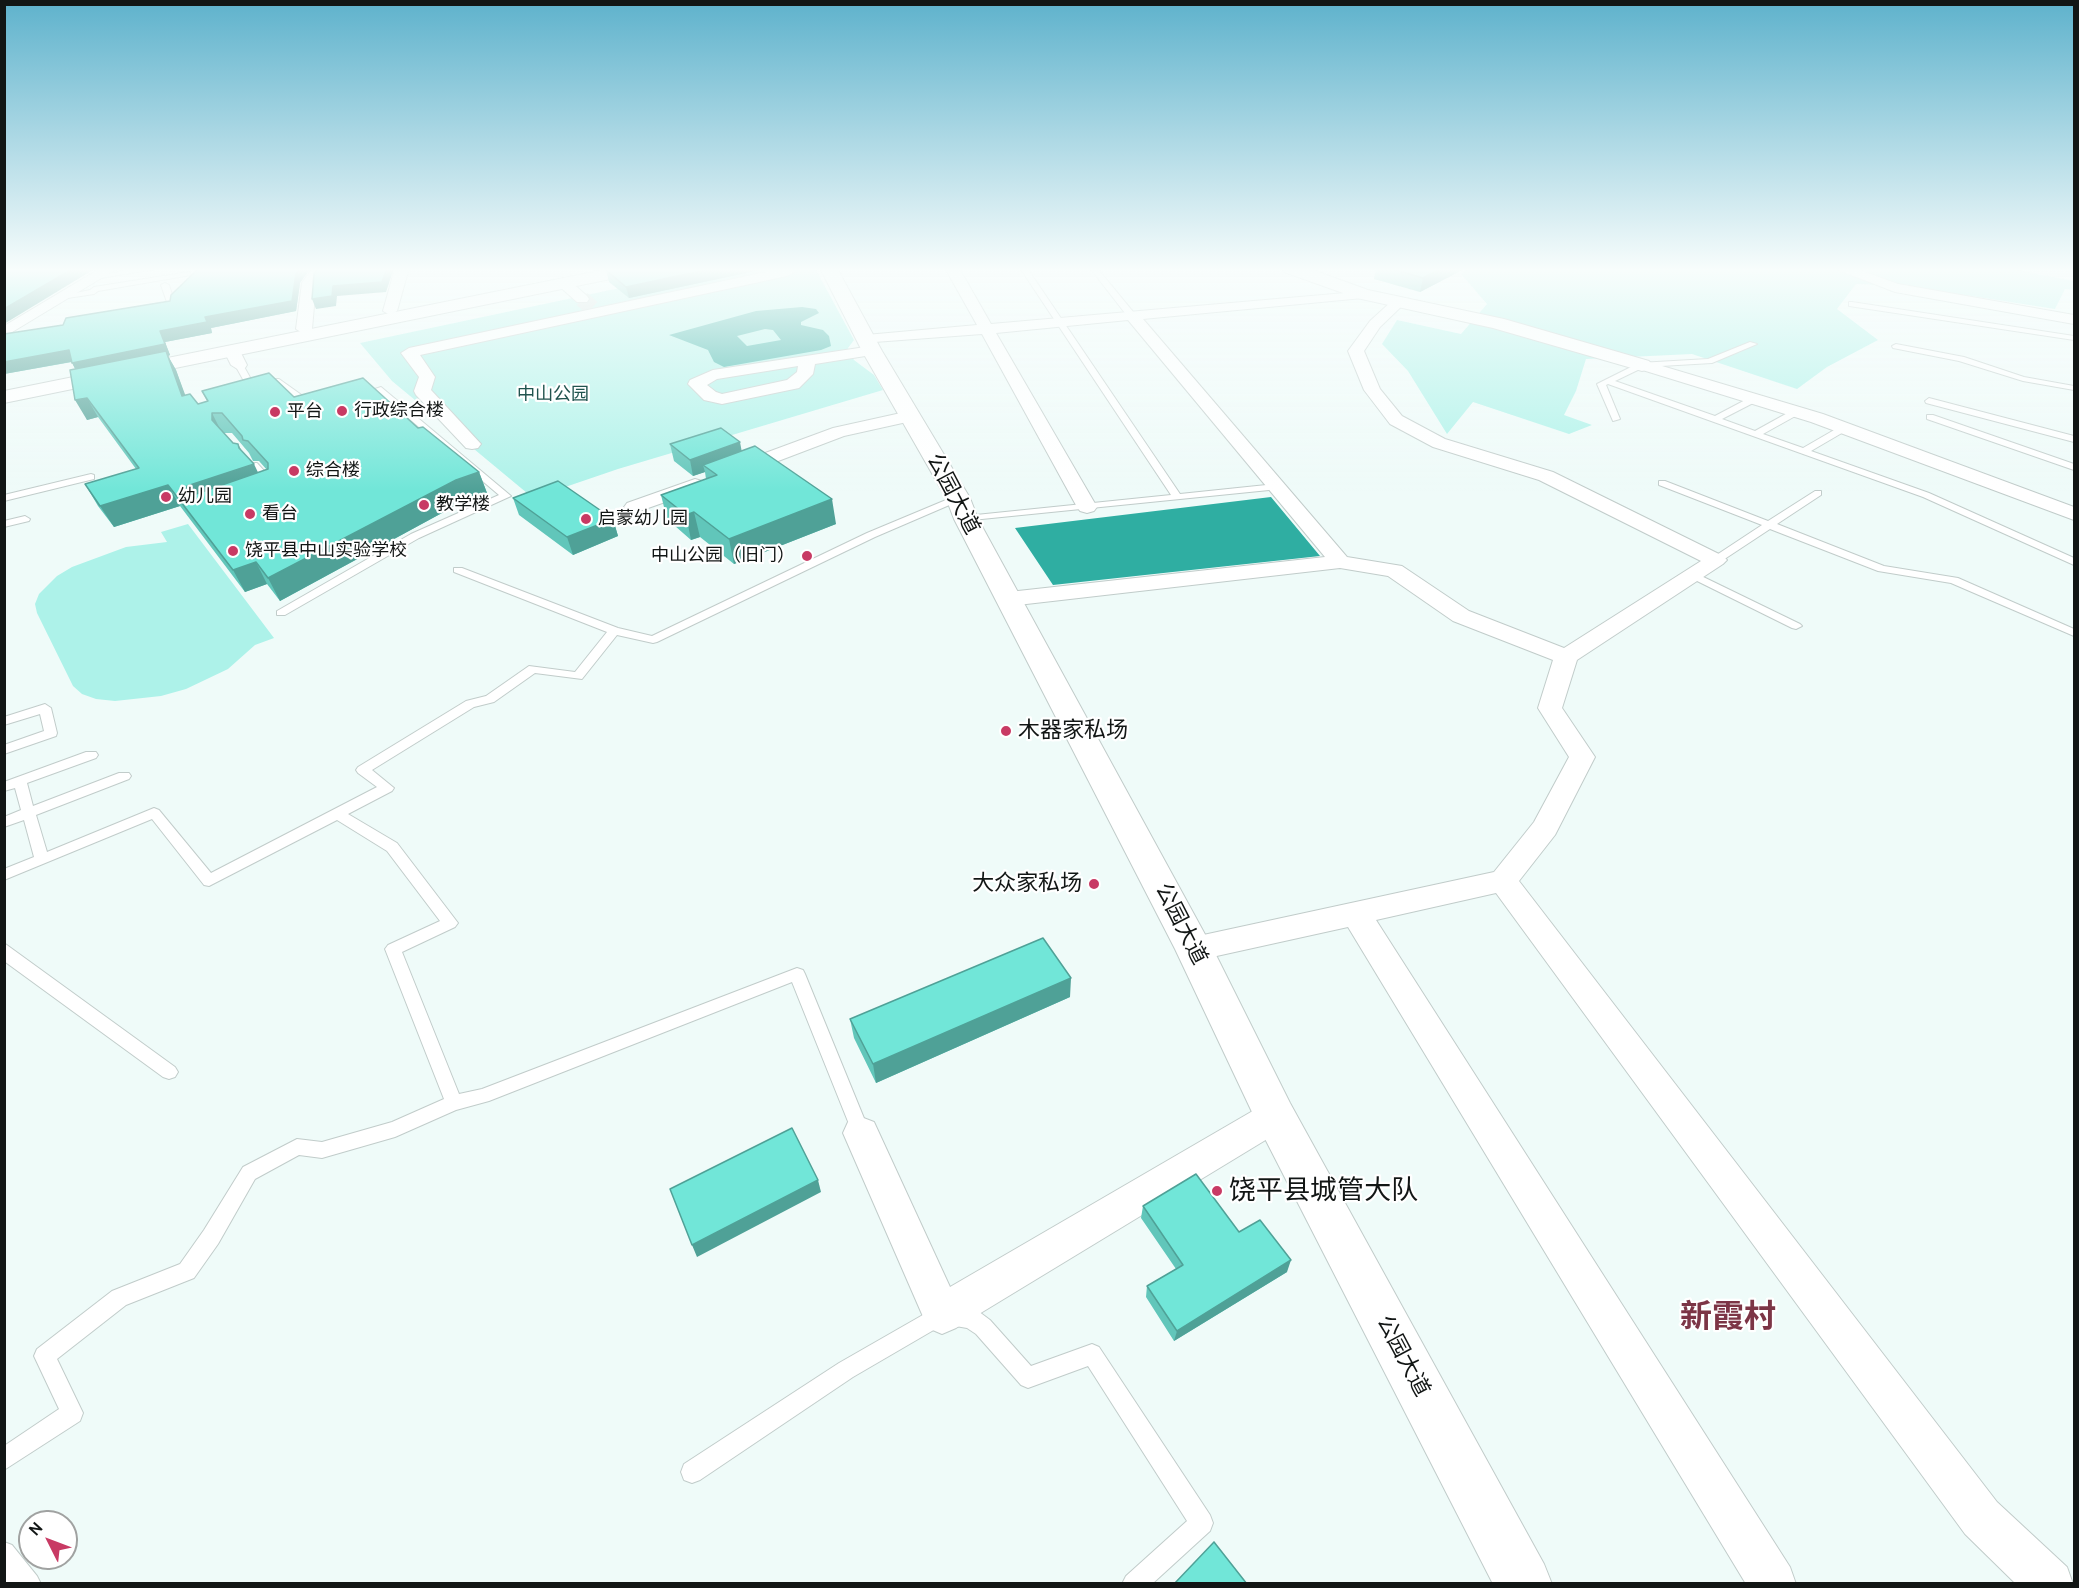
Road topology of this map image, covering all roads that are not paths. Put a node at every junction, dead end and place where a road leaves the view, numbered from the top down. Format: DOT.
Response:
graph roads {
  1 [pos="228,342"];
  2 [pos="275,342"];
  3 [pos="461,342"];
  4 [pos="867,342"];
  5 [pos="894,342"];
  6 [pos="992,342"];
  7 [pos="1073,342"];
  8 [pos="1155,342"];
  9 [pos="1362,342"];
  10 [pos="1563,342"];
  11 [pos="1753,345"];
  12 [pos="869,346"];
  13 [pos="1896,346"];
  14 [pos="236,358"];
  15 [pos="807,360"];
  16 [pos="1642,365"];
  17 [pos="248,381"];
  18 [pos="1608,381"];
  19 [pos="4,387"];
  20 [pos="238,387"];
  21 [pos="2074,388"];
  22 [pos="4,397"];
  23 [pos="348,398"];
  24 [pos="1754,399"];
  25 [pos="1929,401"];
  26 [pos="326,404"];
  27 [pos="1796,412"];
  28 [pos="910,416"];
  29 [pos="1930,417"];
  30 [pos="1616,419"];
  31 [pos="1716,419"];
  32 [pos="1844,428"];
  33 [pos="1756,434"];
  34 [pos="2074,439"];
  35 [pos="472,444"];
  36 [pos="1804,451"];
  37 [pos="254,465"];
  38 [pos="2074,467"];
  39 [pos="91,477"];
  40 [pos="1662,483"];
  41 [pos="1276,487"];
  42 [pos="264,491"];
  43 [pos="1818,493"];
  44 [pos="1177,497"];
  45 [pos="4,498"];
  46 [pos="634,507"];
  47 [pos="1087,507"];
  48 [pos="962,508"];
  49 [pos="2074,514"];
  50 [pos="25,519"];
  51 [pos="4,524"];
  52 [pos="1768,524"];
  53 [pos="1716,561"];
  54 [pos="1340,562"];
  55 [pos="2074,562"];
  56 [pos="458,570"];
  57 [pos="1693,575"];
  58 [pos="1009,599"];
  59 [pos="281,613"];
  60 [pos="1796,626"];
  61 [pos="615,631"];
  62 [pos="2074,633"];
  63 [pos="1566,657"];
  64 [pos="4,722"];
  65 [pos="4,750"];
  66 [pos="91,755"];
  67 [pos="124,776"];
  68 [pos="20,782"];
  69 [pos="4,787"];
  70 [pos="27,813"];
  71 [pos="337,814"];
  72 [pos="4,822"];
  73 [pos="42,860"];
  74 [pos="4,875"];
  75 [pos="1503,881"];
  76 [pos="1356,914"];
  77 [pos="1194,948"];
  78 [pos="4,949"];
  79 [pos="169,1072"];
  80 [pos="454,1103"];
  81 [pos="1275,1116"];
  82 [pos="861,1133"];
  83 [pos="942,1314"];
  84 [pos="4,1459"];
  85 [pos="692,1472"];
  86 [pos="4,1553"];
  87 [pos="18,1580"];
  88 [pos="1134,1584"];
  89 [pos="1524,1584"];
  90 [pos="1773,1584"];
  91 [pos="2050,1584"];
  1 -- 19 [label="main road"];
  2 -- 22 [label="main road"];
  3 -- 35 [label="street"];
  4 -- 12 [label="main road, 公园大道"];
  5 -- 12 [label="street"];
  6 -- 47 [label="street"];
  7 -- 44 [label="lane"];
  8 -- 41 [label="street"];
  9 -- 53 [label="street"];
  10 -- 16 [label="main road"];
  11 -- 16 [label="lane"];
  12 -- 15 [label="street"];
  12 -- 28 [label="main road, 公园大道"];
  13 -- 21 [label="lane"];
  14 -- 17 [label="lane"];
  15 -- 15 [label="street"];
  16 -- 18 [label="lane"];
  16 -- 24 [label="street"];
  17 -- 20 [label="lane"];
  17 -- 26 [label="lane"];
  18 -- 30 [label="lane"];
  18 -- 31 [label="lane"];
  23 -- 59 [label="lane"];
  24 -- 27 [label="street"];
  24 -- 31 [label="lane"];
  25 -- 34 [label="lane"];
  27 -- 32 [label="street"];
  27 -- 33 [label="lane"];
  28 -- 46 [label="street"];
  28 -- 48 [label="main road, 公园大道"];
  29 -- 38 [label="lane"];
  31 -- 33 [label="lane"];
  32 -- 36 [label="lane"];
  32 -- 49 [label="street"];
  33 -- 36 [label="lane"];
  36 -- 55 [label="lane"];
  37 -- 42 [label="lane"];
  39 -- 45 [label="lane"];
  40 -- 52 [label="lane"];
  41 -- 44 [label="lane"];
  41 -- 54 [label="street"];
  43 -- 52 [label="lane"];
  44 -- 47 [label="lane"];
  47 -- 48 [label="lane"];
  48 -- 58 [label="main road, 公园大道"];
  48 -- 61 [label="lane"];
  50 -- 51 [label="lane"];
  52 -- 53 [label="lane"];
  52 -- 62 [label="lane"];
  53 -- 57 [label="street"];
  54 -- 58 [label="street"];
  54 -- 63 [label="street"];
  56 -- 61 [label="lane"];
  57 -- 60 [label="lane"];
  57 -- 63 [label="street"];
  58 -- 77 [label="main road, 公园大道"];
  61 -- 71 [label="lane"];
  63 -- 75 [label="street"];
  64 -- 65 [label="lane"];
  66 -- 68 [label="lane"];
  67 -- 70 [label="lane"];
  68 -- 69 [label="lane"];
  68 -- 70 [label="lane"];
  70 -- 72 [label="lane"];
  70 -- 73 [label="lane"];
  71 -- 73 [label="lane"];
  71 -- 80 [label="lane"];
  73 -- 74 [label="lane"];
  75 -- 76 [label="street"];
  75 -- 91 [label="street"];
  76 -- 77 [label="street"];
  76 -- 90 [label="street"];
  77 -- 81 [label="main road, 公园大道"];
  78 -- 79 [label="lane"];
  80 -- 82 [label="lane"];
  80 -- 84 [label="lane"];
  81 -- 83 [label="street"];
  81 -- 89 [label="main road, 公园大道"];
  82 -- 83 [label="street"];
  83 -- 85 [label="lane"];
  83 -- 88 [label="lane"];
  86 -- 87 [label="lane"];
}
